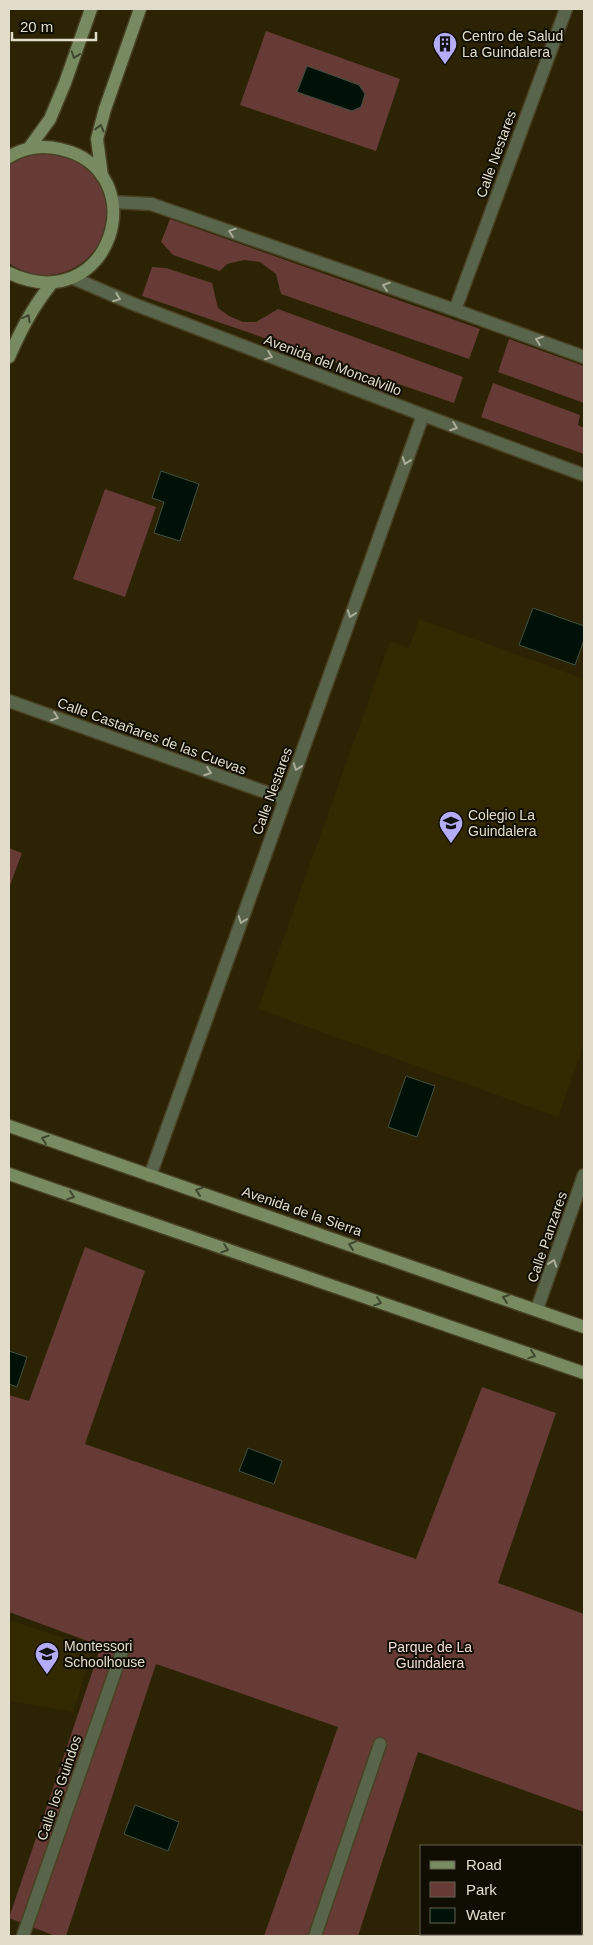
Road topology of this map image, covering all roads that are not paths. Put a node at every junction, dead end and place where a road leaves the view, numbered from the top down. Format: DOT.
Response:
graph roads {
  1 [pos="90,9"];
  2 [pos="140,9"];
  3 [pos="566,9"];
  4 [pos="29,148"];
  5 [pos="9,158"];
  6 [pos="102,176"];
  7 [pos="113,202"];
  8 [pos="9,273"];
  9 [pos="73,278"];
  10 [pos="52,283"];
  11 [pos="455,310"];
  12 [pos="9,357"];
  13 [pos="584,357"];
  14 [pos="422,415"];
  15 [pos="584,475"];
  16 [pos="9,701"];
  17 [pos="285,799"];
  18 [pos="9,1126"];
  19 [pos="9,1174"];
  20 [pos="584,1175"];
  21 [pos="150,1176"];
  22 [pos="537,1309"];
  23 [pos="584,1327"];
  24 [pos="584,1373"];
  25 [pos="123,1649"];
  26 [pos="380,1744"];
  27 [pos="24,1936"];
  28 [pos="315,1936"];
  1 -- 4 [label="main road, one-way"];
  6 -- 2 [label="main road, one-way"];
  3 -- 11 [label="street, Calle Nestares"];
  4 -- 5 [label="main road"];
  4 -- 6 [label="main road"];
  6 -- 7 [label="main road"];
  7 -- 9 [label="main road"];
  11 -- 7 [label="street, one-way"];
  8 -- 10 [label="main road"];
  9 -- 10 [label="main road"];
  9 -- 14 [label="street, Avenida del Moncalvillo, one-way"];
  12 -- 10 [label="main road, one-way"];
  13 -- 11 [label="street, one-way"];
  14 -- 15 [label="street, Avenida del Moncalvillo, one-way"];
  14 -- 17 [label="street, Calle Nestares, one-way"];
  16 -- 17 [label="street, Calle Castañares de las Cuevas, one-way"];
  17 -- 21 [label="street, Calle Nestares, one-way"];
  21 -- 18 [label="main road, Avenida de la Sierra, one-way"];
  19 -- 24 [label="main road, one-way"];
  22 -- 20 [label="street, Calle Panzares, one-way"];
  22 -- 21 [label="main road, Avenida de la Sierra, one-way"];
  22 -- 23 [label="main road, Avenida de la Sierra"];
  25 -- 27 [label="street, Calle los Guindos"];
  26 -- 28 [label="street"];
}
